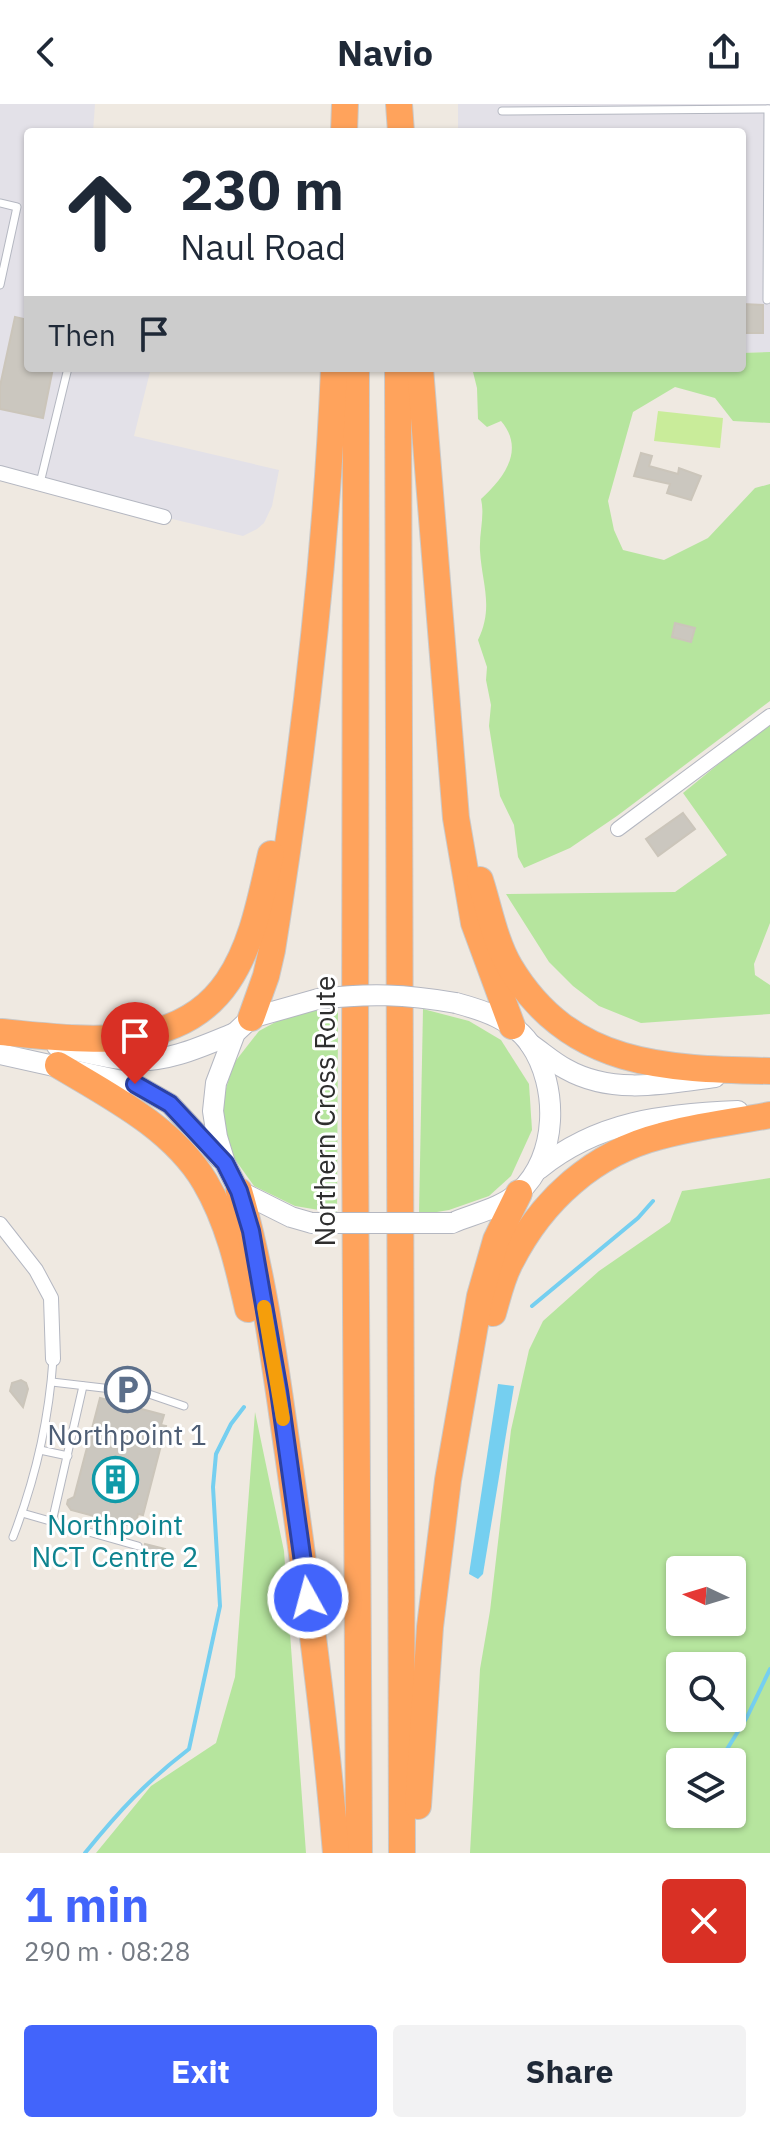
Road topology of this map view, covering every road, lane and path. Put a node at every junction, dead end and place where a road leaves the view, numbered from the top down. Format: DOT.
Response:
graph roads {
  1 [pos="345,104"];
  2 [pos="355,104"];
  3 [pos="398,104"];
  4 [pos="769,109"];
  5 [pos="502,111"];
  6 [pos="344,128"];
  7 [pos="356,128"];
  8 [pos="399,128"];
  9 [pos="0,203"];
  10 [pos="0,285"];
  11 [pos="767,300"];
  12 [pos="67,372"];
  13 [pos="334,372"];
  14 [pos="356,372"];
  15 [pos="398,372"];
  16 [pos="420,372"];
  17 [pos="0,473"];
  18 [pos="40,483"];
  19 [pos="164,517"];
  20 [pos="307,701"];
  21 [pos="770,716"];
  22 [pos="448,726"];
  23 [pos="618,829"];
  24 [pos="243,1025"];
  25 [pos="521,1035"];
  26 [pos="0,1039"];
  27 [pos="58,1065"];
  28 [pos="770,1072"];
  29 [pos="770,1112"];
  30 [pos="225,1163"];
  31 [pos="536,1171"];
  32 [pos="239,1191"];
  33 [pos="519,1193"];
  34 [pos="0,1224"];
  35 [pos="53,1359"];
  36 [pos="52,1382"];
  37 [pos="83,1386"];
  38 [pos="184,1406"];
  39 [pos="40,1450"];
  40 [pos="68,1456"];
  41 [pos="448,1480"];
  42 [pos="22,1513"];
  43 [pos="52,1522"];
  44 [pos="300,1536"];
  45 [pos="13,1537"];
  46 [pos="138,1546"];
  47 [pos="336,1853"];
  48 [pos="359,1853"];
  49 [pos="402,1853"];
  50 [pos="415,1853"];
  1 -- 6 [label="highway"];
  2 -- 7 [label="highway"];
  3 -- 8 [label="highway"];
  4 -- 5 [label="lane"];
  4 -- 11 [label="lane"];
  9 -- 10 [label="lane"];
  12 -- 18 [label="lane"];
  13 -- 20 [label="highway"];
  14 -- 48 [label="highway, Northern Cross Route"];
  15 -- 49 [label="highway"];
  16 -- 22 [label="highway"];
  17 -- 18 [label="street"];
  18 -- 19 [label="street"];
  20 -- 24 [label="highway"];
  20 -- 26 [label="highway"];
  21 -- 23 [label="street"];
  22 -- 25 [label="highway"];
  22 -- 28 [label="highway"];
  24 -- 25 [label="main road, bridge"];
  24 -- 26 [label="main road"];
  24 -- 30 [label="main road"];
  25 -- 28 [label="main road"];
  25 -- 31 [label="main road"];
  26 -- 27 [label="main road"];
  27 -- 30 [label="main road"];
  27 -- 44 [label="highway"];
  29 -- 31 [label="main road"];
  29 -- 41 [label="highway"];
  30 -- 32 [label="main road"];
  31 -- 33 [label="main road"];
  32 -- 33 [label="main road, bridge"];
  32 -- 44 [label="highway"];
  33 -- 41 [label="highway"];
  34 -- 35 [label="street"];
  35 -- 36 [label="lane"];
  36 -- 37 [label="lane"];
  36 -- 39 [label="lane"];
  37 -- 38 [label="lane"];
  37 -- 40 [label="lane"];
  39 -- 40 [label="lane"];
  39 -- 42 [label="lane"];
  40 -- 43 [label="lane"];
  41 -- 50 [label="highway"];
  42 -- 43 [label="lane"];
  42 -- 45 [label="lane"];
  43 -- 46 [label="lane"];
  44 -- 47 [label="highway"];
}
